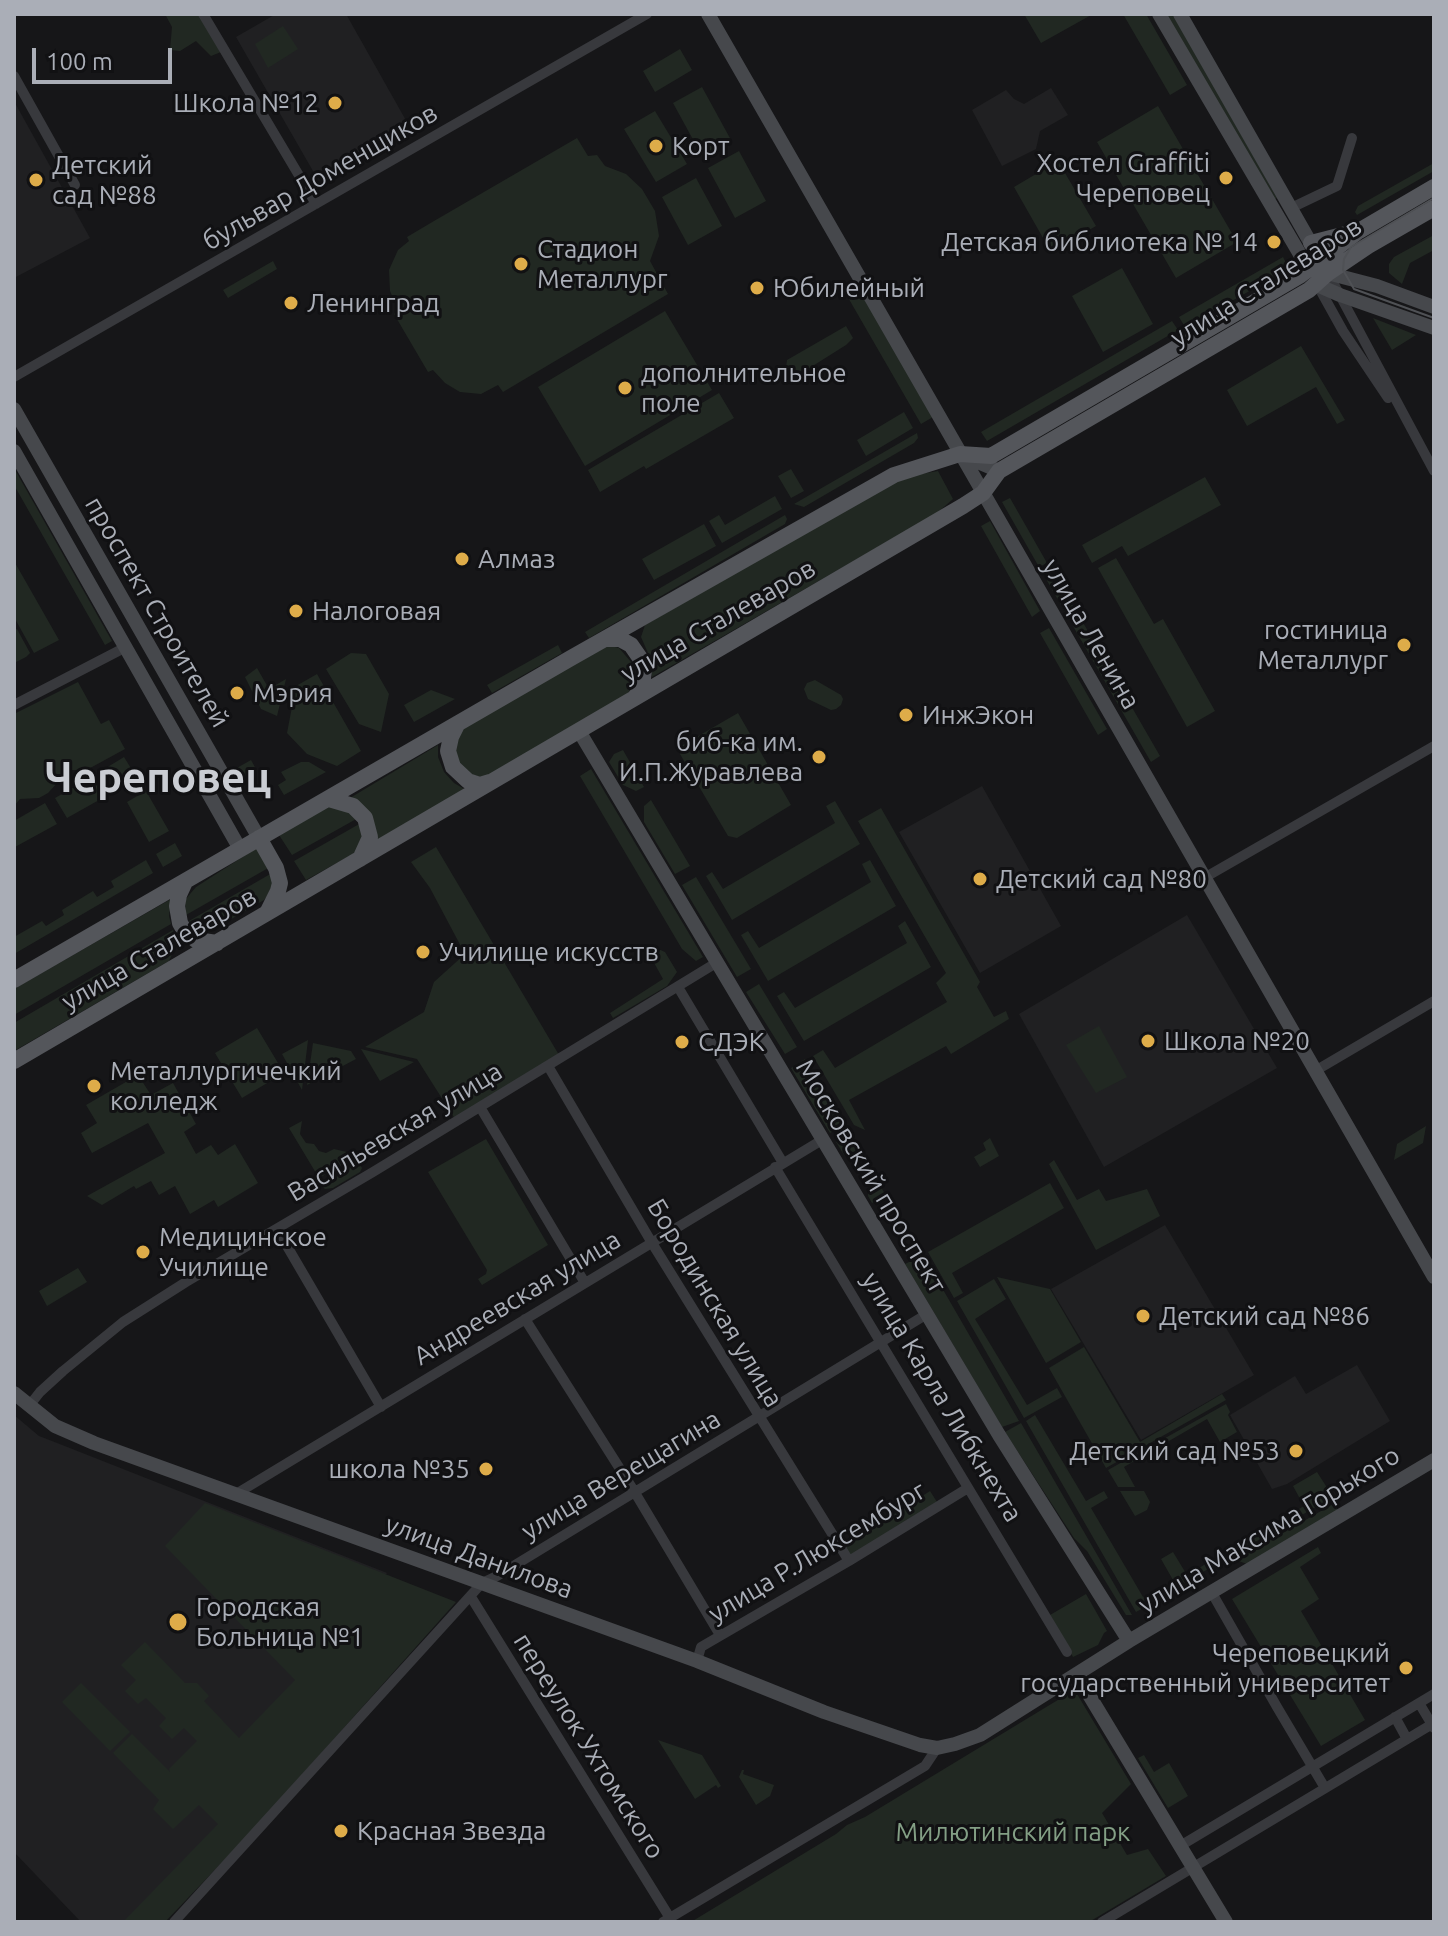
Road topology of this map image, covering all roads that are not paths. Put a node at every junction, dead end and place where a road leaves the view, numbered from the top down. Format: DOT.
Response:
graph roads {
  1 [pos="203,14"];
  2 [pos="647,14"];
  3 [pos="708,14"];
  4 [pos="1159,14"];
  5 [pos="1180,14"];
  6 [pos="14,76"];
  7 [pos="1352,138"];
  8 [pos="75,185"];
  9 [pos="1434,187"];
  10 [pos="316,204"];
  11 [pos="1291,208"];
  12 [pos="1434,208"];
  13 [pos="1359,231"];
  14 [pos="1311,243"];
  15 [pos="1318,271"];
  16 [pos="1340,295"];
  17 [pos="1434,307"];
  18 [pos="1434,328"];
  19 [pos="14,377"];
  20 [pos="14,409"];
  21 [pos="1414,436"];
  22 [pos="14,451"];
  23 [pos="960,454"];
  24 [pos="999,471"];
  25 [pos="1434,471"];
  26 [pos="983,493"];
  27 [pos="604,639"];
  28 [pos="126,647"];
  29 [pos="634,699"];
  30 [pos="14,705"];
  31 [pos="458,723"];
  32 [pos="579,731"];
  33 [pos="1434,746"];
  34 [pos="494,781"];
  35 [pos="329,799"];
  36 [pos="259,838"];
  37 [pos="240,849"];
  38 [pos="360,859"];
  39 [pos="1204,878"];
  40 [pos="185,882"];
  41 [pos="266,914"];
  42 [pos="217,943"];
  43 [pos="716,963"];
  44 [pos="14,980"];
  45 [pos="678,987"];
  46 [pos="1434,1001"];
  47 [pos="14,1061"];
  48 [pos="548,1066"];
  49 [pos="1315,1071"];
  50 [pos="480,1107"];
  51 [pos="822,1140"];
  52 [pos="779,1165"];
  53 [pos="277,1229"];
  54 [pos="652,1243"];
  55 [pos="1434,1277"];
  56 [pos="585,1283"];
  57 [pos="927,1314"];
  58 [pos="525,1319"];
  59 [pos="880,1342"];
  60 [pos="14,1393"];
  61 [pos="29,1406"];
  62 [pos="381,1407"];
  63 [pos="759,1417"];
  64 [pos="1434,1460"];
  65 [pos="968,1488"];
  66 [pos="634,1491"];
  67 [pos="236,1494"];
  68 [pos="849,1561"];
  69 [pos="482,1583"];
  70 [pos="1212,1593"];
  71 [pos="471,1597"];
  72 [pos="720,1635"];
  73 [pos="1129,1641"];
  74 [pos="1067,1652"];
  75 [pos="697,1661"];
  76 [pos="1077,1675"];
  77 [pos="1434,1694"];
  78 [pos="1419,1703"];
  79 [pos="1395,1717"];
  80 [pos="1433,1725"];
  81 [pos="1407,1739"];
  82 [pos="937,1748"];
  83 [pos="1312,1767"];
  84 [pos="1325,1788"];
  85 [pos="1180,1846"];
  86 [pos="1192,1867"];
  87 [pos="666,1920"];
  88 [pos="174,1922"];
  89 [pos="1102,1922"];
  90 [pos="1226,1922"];
  1 -- 10 [label="street"];
  2 -- 10 [label="street, бульвар Доменщиков"];
  3 -- 23 [label="street, улица Ленина"];
  4 -- 15 [label="street"];
  5 -- 11 [label="street"];
  6 -- 8 [label="street"];
  7 -- 11 [label="street"];
  9 -- 13 [label="main road, улица Сталеваров"];
  10 -- 19 [label="street, бульвар Доменщиков"];
  11 -- 14 [label="street"];
  12 -- 15 [label="main road, улица Сталеваров"];
  13 -- 14 [label="main road"];
  13 -- 15 [label="main road, улица Сталеваров"];
  14 -- 15 [label="street"];
  15 -- 16 [label="street"];
  15 -- 17 [label="street"];
  15 -- 21 [label="street"];
  15 -- 23 [label="main road, улица Сталеваров"];
  15 -- 24 [label="main road, улица Сталеваров"];
  16 -- 18 [label="street"];
  16 -- 21 [label="street"];
  20 -- 36 [label="street, проспект Строителей"];
  21 -- 25 [label="street"];
  22 -- 28 [label="street, проспект Строителей"];
  23 -- 24 [label="street"];
  23 -- 26 [label="street, улица Ленина"];
  23 -- 27 [label="main road, улица Сталеваров"];
  24 -- 26 [label="main road, улица Сталеваров"];
  26 -- 29 [label="main road, улица Сталеваров"];
  26 -- 39 [label="street, улица Ленина"];
  27 -- 29 [label="main road"];
  27 -- 31 [label="main road, улица Сталеваров"];
  28 -- 30 [label="street"];
  28 -- 37 [label="street, проспект Строителей"];
  29 -- 32 [label="main road, улица Сталеваров"];
  31 -- 34 [label="main road"];
  31 -- 35 [label="main road, улица Сталеваров"];
  32 -- 34 [label="main road, улица Сталеваров"];
  32 -- 43 [label="street, Московский проспект"];
  33 -- 39 [label="street"];
  34 -- 38 [label="main road, улица Сталеваров"];
  35 -- 36 [label="main road, улица Сталеваров"];
  35 -- 38 [label="main road"];
  36 -- 37 [label="main road, улица Сталеваров"];
  36 -- 41 [label="main road"];
  37 -- 40 [label="main road, улица Сталеваров"];
  38 -- 41 [label="main road, улица Сталеваров"];
  39 -- 49 [label="street, улица Ленина"];
  40 -- 42 [label="main road"];
  40 -- 44 [label="main road, улица Сталеваров"];
  41 -- 42 [label="main road, улица Сталеваров"];
  42 -- 47 [label="main road, улица Сталеваров"];
  43 -- 45 [label="street, Васильевская улица"];
  43 -- 51 [label="street, Московский проспект"];
  45 -- 48 [label="street, Васильевская улица"];
  45 -- 52 [label="street, улица Карла Либкнехта"];
  46 -- 49 [label="street"];
  48 -- 50 [label="street, Васильевская улица"];
  48 -- 54 [label="street, Бородинская улица"];
  49 -- 55 [label="street, улица Ленина"];
  50 -- 53 [label="street, Васильевская улица"];
  50 -- 56 [label="street"];
  51 -- 52 [label="street, Андреевская улица"];
  51 -- 57 [label="street, Московский проспект"];
  52 -- 54 [label="street, Андреевская улица"];
  52 -- 59 [label="street, улица Карла Либкнехта"];
  53 -- 61 [label="street, Васильевская улица"];
  53 -- 62 [label="street"];
  54 -- 56 [label="street, Андреевская улица"];
  54 -- 63 [label="street, Бородинская улица"];
  56 -- 58 [label="street, Андреевская улица"];
  57 -- 59 [label="street, улица Верещагина"];
  57 -- 73 [label="street, Московский проспект"];
  58 -- 62 [label="street, Андреевская улица"];
  58 -- 66 [label="street"];
  59 -- 63 [label="street, улица Верещагина"];
  59 -- 65 [label="street, улица Карла Либкнехта"];
  60 -- 61 [label="street, улица Данилова"];
  61 -- 67 [label="street, улица Данилова"];
  62 -- 67 [label="street, Андреевская улица"];
  63 -- 66 [label="street, улица Верещагина"];
  63 -- 68 [label="street, Бородинская улица"];
  64 -- 70 [label="street, улица Максима Горького"];
  65 -- 68 [label="street, улица Р.Люксембург"];
  65 -- 74 [label="street, улица Карла Либкнехта"];
  66 -- 69 [label="street, улица Верещагина"];
  66 -- 72 [label="street"];
  67 -- 69 [label="street, улица Данилова"];
  68 -- 72 [label="street, улица Р.Люксембург"];
  69 -- 71 [label="street, улица Верещагина"];
  69 -- 75 [label="street, улица Данилова"];
  70 -- 73 [label="street, улица Максима Горького"];
  70 -- 83 [label="street"];
  71 -- 87 [label="street, переулок Ухтомского"];
  71 -- 88 [label="street, улица Верещагина"];
  72 -- 75 [label="street, улица Р.Люксембург"];
  73 -- 76 [label="street, улица Максима Горького"];
  75 -- 82 [label="street, улица Данилова"];
  76 -- 82 [label="street"];
  76 -- 85 [label="street"];
  77 -- 78 [label="street"];
  78 -- 79 [label="street"];
  78 -- 80 [label="street"];
  79 -- 81 [label="street"];
  79 -- 83 [label="street"];
  80 -- 81 [label="street"];
  81 -- 84 [label="street"];
  82 -- 87 [label="street"];
  83 -- 84 [label="street"];
  83 -- 85 [label="street"];
  84 -- 86 [label="street"];
  85 -- 86 [label="street"];
  86 -- 89 [label="street"];
  86 -- 90 [label="street"];
}
